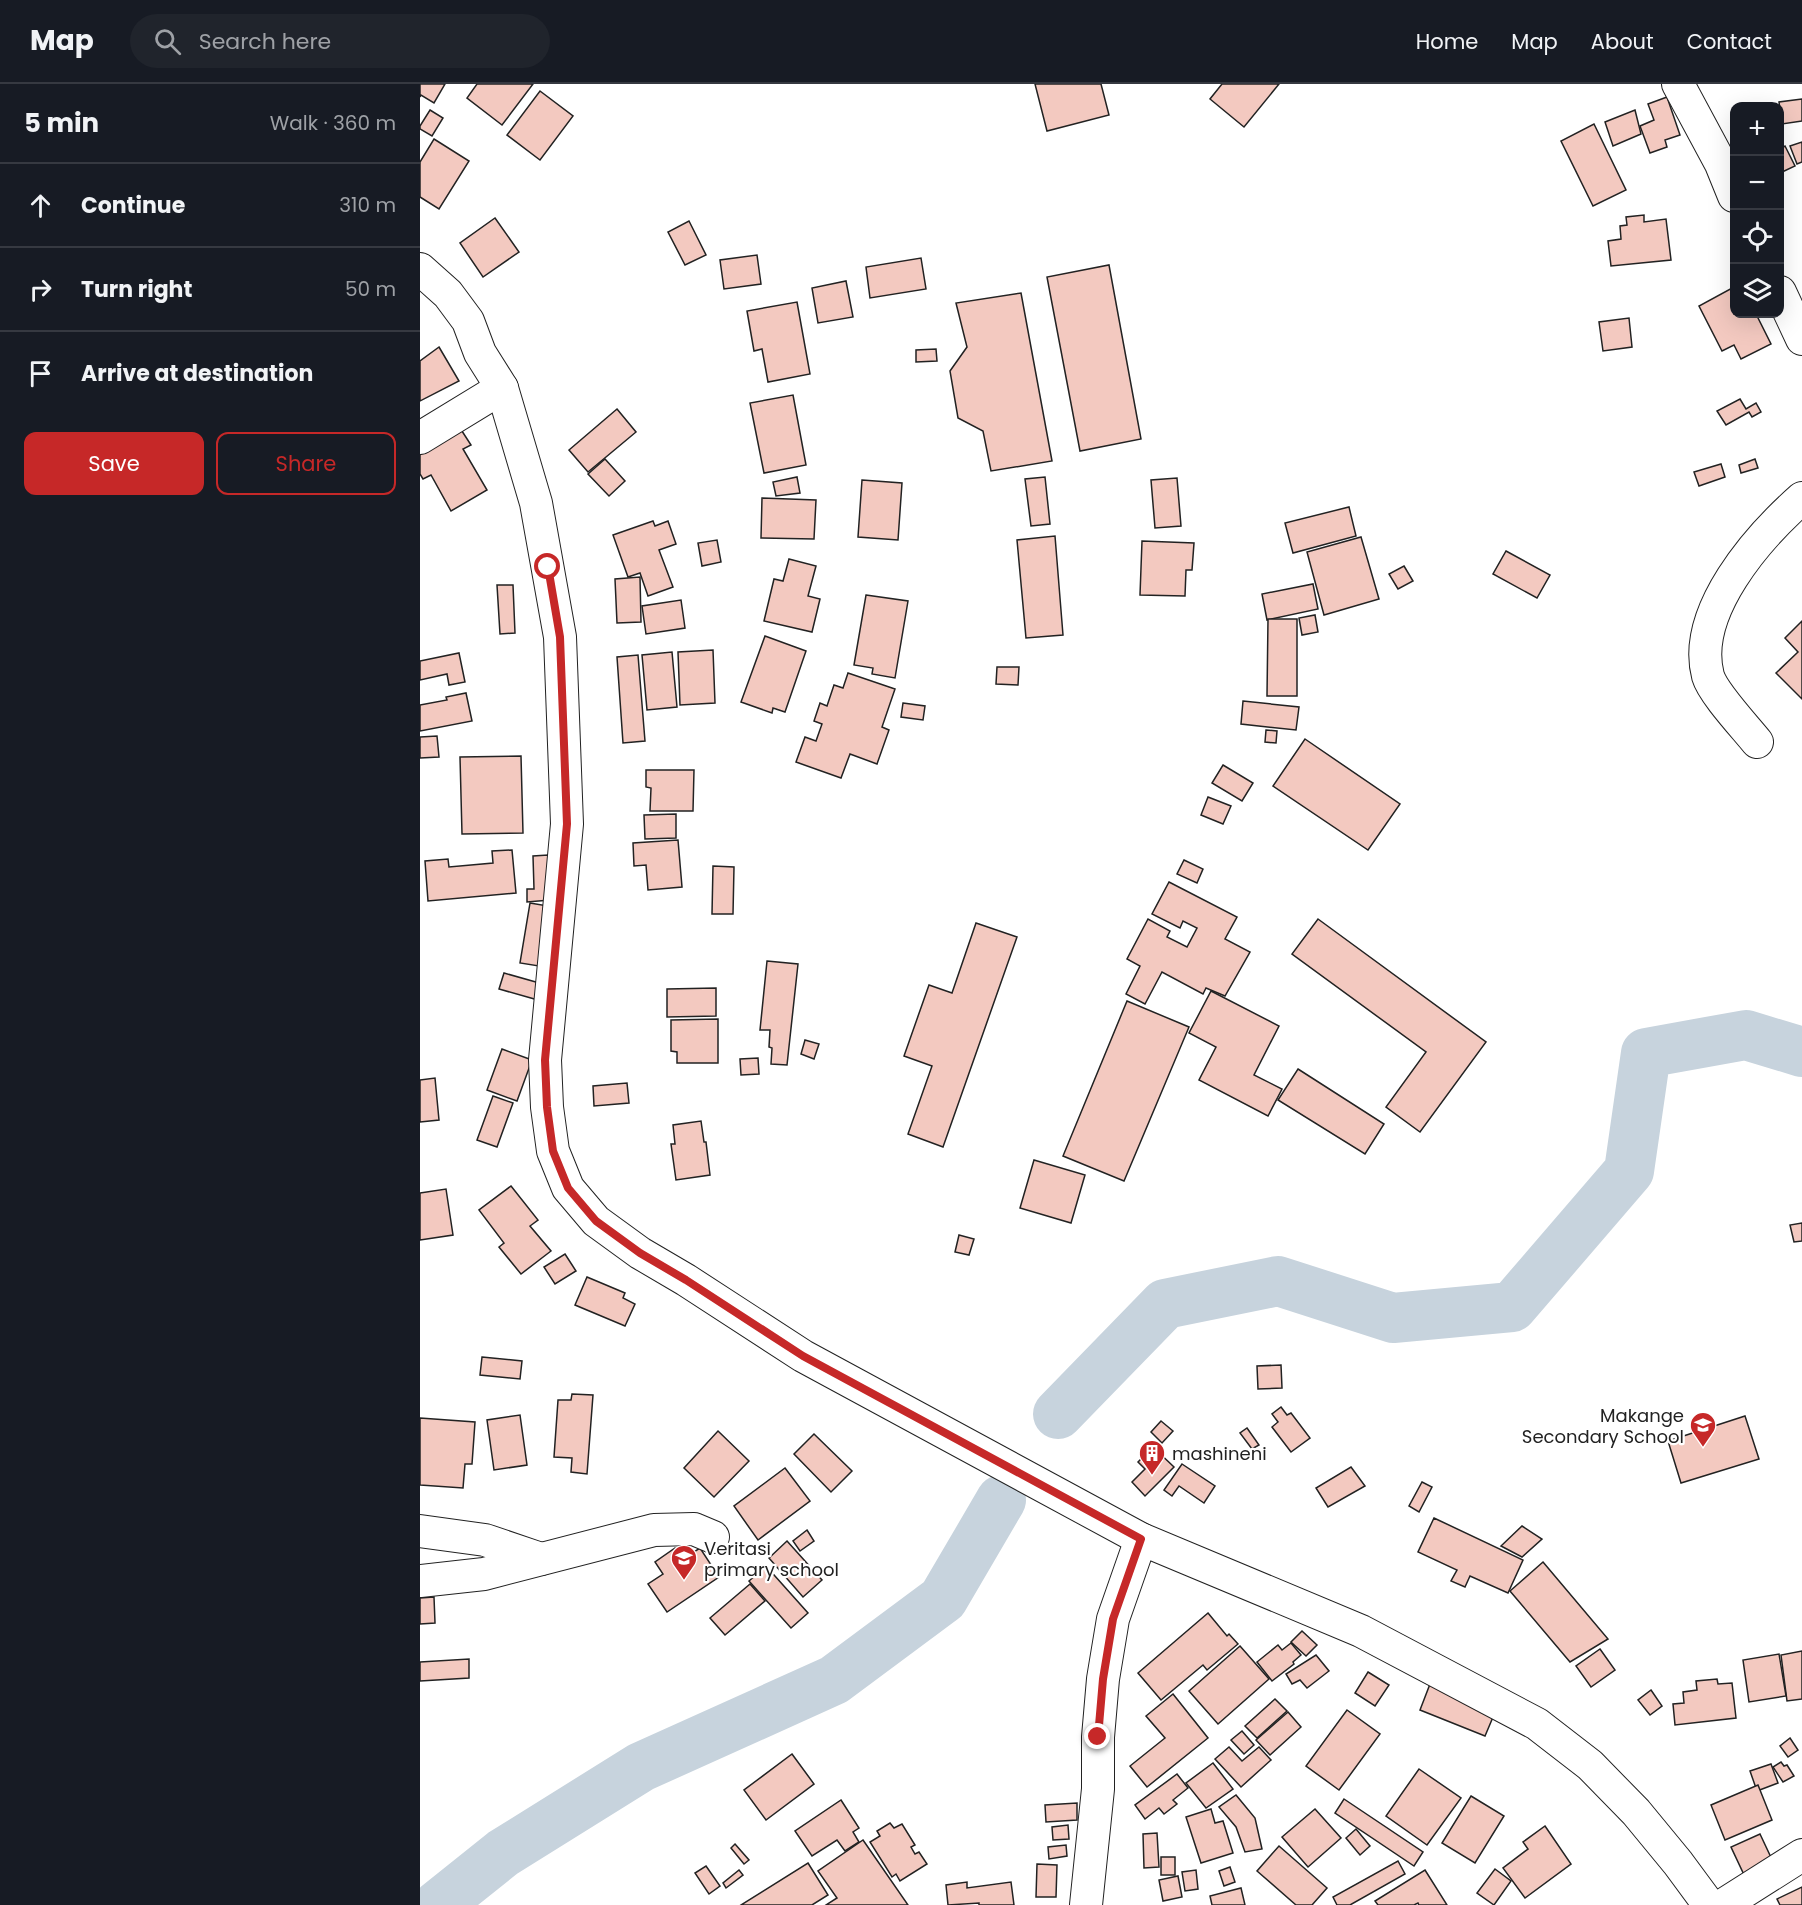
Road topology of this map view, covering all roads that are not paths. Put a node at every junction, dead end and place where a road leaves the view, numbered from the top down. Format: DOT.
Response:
graph roads {
  1 [pos="1678,84"];
  2 [pos="1730,186"];
  3 [pos="420,269"];
  4 [pos="1784,302"];
  5 [pos="1802,339"];
  6 [pos="502,388"];
  7 [pos="420,438"];
  8 [pos="1802,498"];
  9 [pos="1757,742"];
  10 [pos="420,1531"];
  11 [pos="713,1537"];
  12 [pos="1141,1539"];
  13 [pos="541,1559"];
  14 [pos="420,1581"];
  15 [pos="1802,1855"];
  16 [pos="1086,1905"];
  17 [pos="1709,1905"];
  18 [pos="1723,1905"];
  1 -- 2 [label="street"];
  3 -- 6 [label="street"];
  4 -- 5 [label="street"];
  6 -- 7 [label="street"];
  6 -- 12 [label="street"];
  8 -- 9 [label="street"];
  10 -- 13 [label="street"];
  11 -- 13 [label="street"];
  12 -- 16 [label="street"];
  12 -- 17 [label="street"];
  13 -- 14 [label="street"];
  15 -- 18 [label="street"];
}
